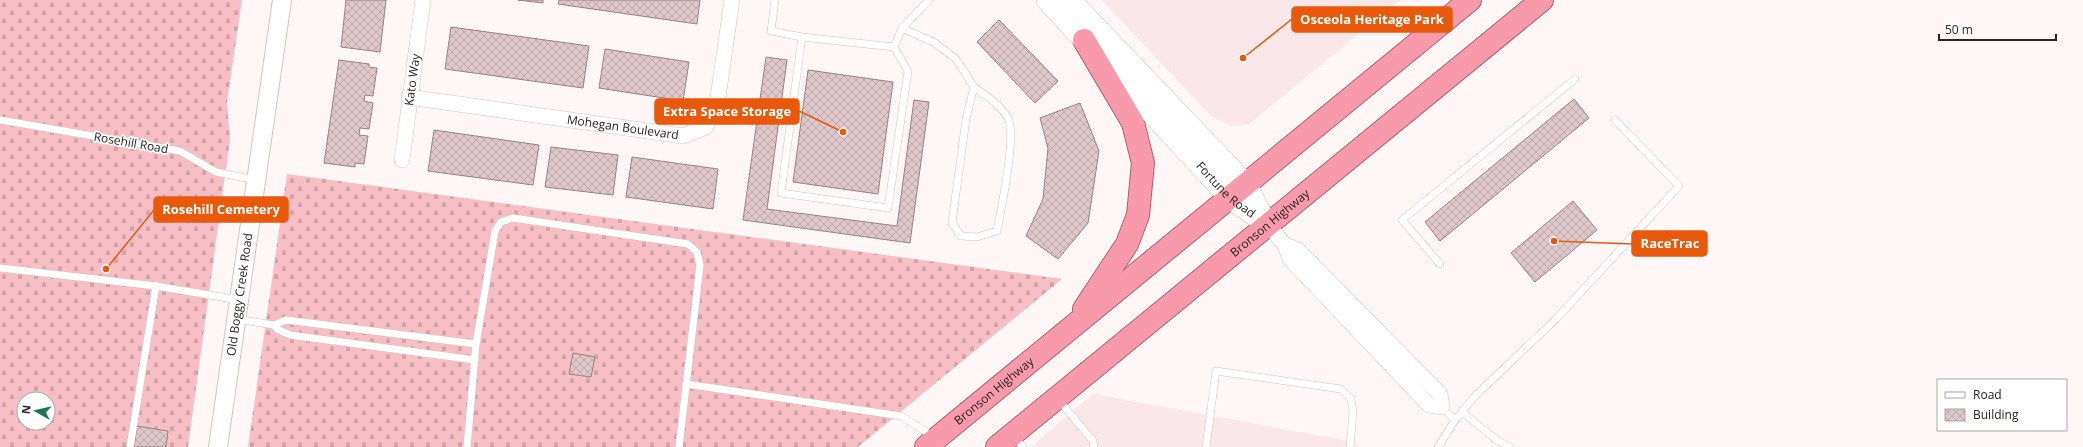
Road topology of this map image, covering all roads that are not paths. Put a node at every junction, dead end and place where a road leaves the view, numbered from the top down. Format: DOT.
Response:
graph roads {
  1 [pos="282,0"];
  2 [pos="423,0"];
  3 [pos="732,0"];
  4 [pos="775,0"];
  5 [pos="929,0"];
  6 [pos="1047,0"];
  7 [pos="1070,0"];
  8 [pos="1470,0"];
  9 [pos="1542,0"];
  10 [pos="902,28"];
  11 [pos="802,37"];
  12 [pos="1084,40"];
  13 [pos="894,47"];
  14 [pos="1575,79"];
  15 [pos="974,86"];
  16 [pos="409,97"];
  17 [pos="0,120"];
  18 [pos="1615,120"];
  19 [pos="402,160"];
  20 [pos="256,180"];
  21 [pos="1238,191"];
  22 [pos="1268,225"];
  23 [pos="1440,264"];
  24 [pos="0,268"];
  25 [pos="156,286"];
  26 [pos="239,300"];
  27 [pos="236,319"];
  28 [pos="274,325"];
  29 [pos="1069,330"];
  30 [pos="476,344"];
  31 [pos="475,360"];
  32 [pos="686,384"];
  33 [pos="1057,398"];
  34 [pos="1442,407"];
  35 [pos="1462,412"];
  36 [pos="1455,420"];
  37 [pos="932,443"];
  38 [pos="1011,443"];
  39 [pos="130,447"];
  40 [pos="218,447"];
  41 [pos="466,447"];
  42 [pos="679,447"];
  43 [pos="1094,447"];
  44 [pos="1206,447"];
  45 [pos="1350,447"];
  46 [pos="1438,447"];
  47 [pos="1510,447"];
  1 -- 20 [label="street, Old Boggy Creek Road"];
  2 -- 16 [label="street, Kato Way"];
  3 -- 16 [label="street, Mohegan Boulevard"];
  4 -- 11 [label="lane"];
  5 -- 10 [label="lane"];
  6 -- 12 [label="main road, Fortune Road"];
  7 -- 21 [label="main road, Fortune Road"];
  8 -- 21 [label="highway, Bronson Highway"];
  9 -- 22 [label="highway, Bronson Highway"];
  10 -- 13 [label="lane"];
  10 -- 15 [label="lane"];
  11 -- 13 [label="lane"];
  11 -- 13 [label="lane"];
  12 -- 21 [label="main road, Fortune Road"];
  12 -- 29 [label="highway"];
  14 -- 23 [label="lane"];
  15 -- 15 [label="lane"];
  16 -- 19 [label="street, Kato Way"];
  17 -- 20 [label="lane, Rosehill Road"];
  18 -- 35 [label="lane"];
  20 -- 26 [label="street, Old Boggy Creek Road"];
  21 -- 22 [label="main road, Fortune Road"];
  21 -- 29 [label="highway, Bronson Highway"];
  22 -- 33 [label="highway, Bronson Highway"];
  22 -- 34 [label="street"];
  24 -- 25 [label="lane"];
  25 -- 26 [label="lane"];
  25 -- 39 [label="lane"];
  26 -- 27 [label="street, Old Boggy Creek Road"];
  27 -- 28 [label="lane"];
  27 -- 40 [label="street, Old Boggy Creek Road"];
  28 -- 30 [label="lane"];
  28 -- 31 [label="lane"];
  29 -- 37 [label="highway, Bronson Highway"];
  30 -- 31 [label="lane"];
  30 -- 32 [label="lane"];
  31 -- 41 [label="lane"];
  32 -- 37 [label="lane"];
  32 -- 42 [label="lane"];
  33 -- 38 [label="highway, Bronson Highway"];
  33 -- 43 [label="lane"];
  34 -- 36 [label="lane"];
  35 -- 36 [label="lane"];
  35 -- 47 [label="lane"];
  36 -- 46 [label="lane"];
  44 -- 45 [label="lane"];
}
